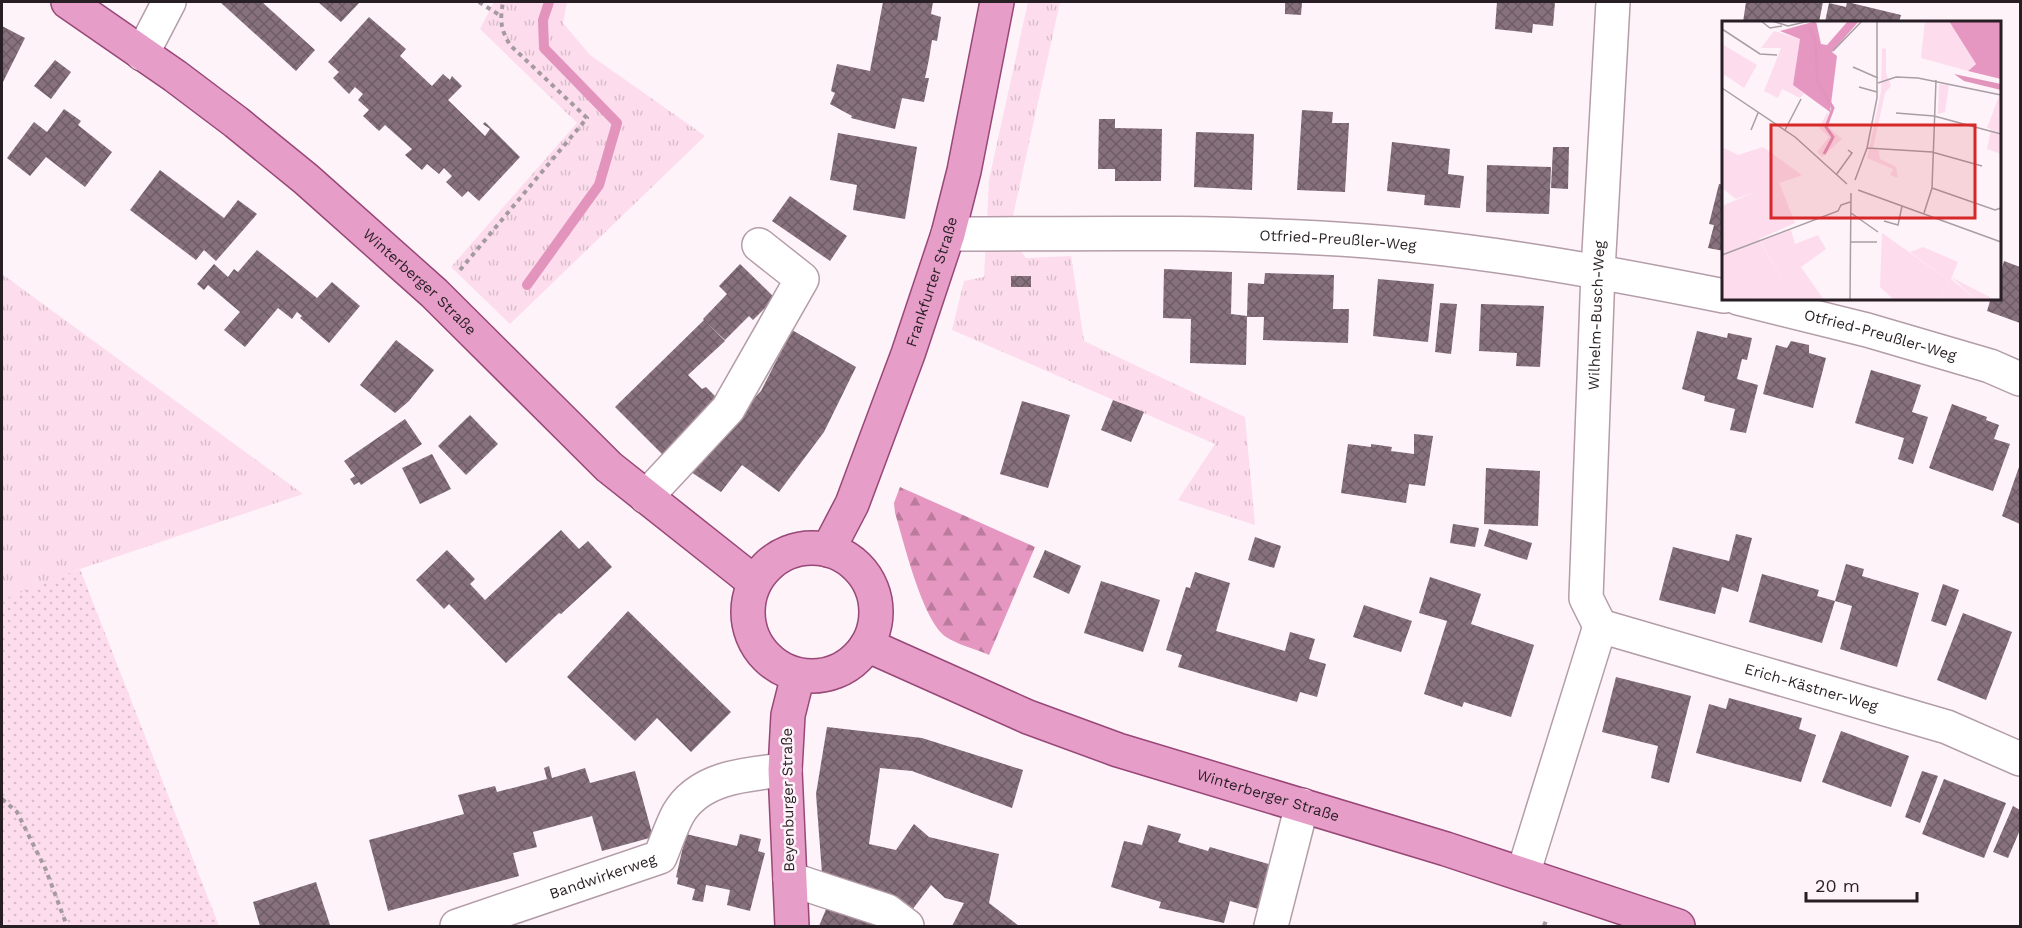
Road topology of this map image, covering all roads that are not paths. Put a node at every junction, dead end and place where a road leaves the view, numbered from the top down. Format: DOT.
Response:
graph roads {
  1 [pos="68,2"];
  2 [pos="169,2"];
  3 [pos="997,2"];
  4 [pos="1613,2"];
  5 [pos="142,54"];
  6 [pos="948,234"];
  7 [pos="759,245"];
  8 [pos="1598,271"];
  9 [pos="1722,296"];
  10 [pos="1746,300"];
  11 [pos="2020,379"];
  12 [pos="646,497"];
  13 [pos="828,550"];
  14 [pos="754,582"];
  15 [pos="1600,626"];
  16 [pos="867,645"];
  17 [pos="798,675"];
  18 [pos="2020,759"];
  19 [pos="785,770"];
  20 [pos="1302,805"];
  21 [pos="1523,874"];
  22 [pos="789,879"];
  23 [pos="457,927"];
  24 [pos="792,927"];
  25 [pos="907,927"];
  26 [pos="1270,927"];
  27 [pos="1678,927"];
  1 -- 5 [label="main road, Winterberger Straße"];
  2 -- 5 [label="street"];
  3 -- 6 [label="main road, Frankfurter Straße"];
  4 -- 8 [label="street, Wilhelm-Busch-Weg"];
  5 -- 12 [label="main road, Winterberger Straße"];
  6 -- 8 [label="street, Otfried-Preußler-Weg"];
  6 -- 13 [label="main road, Frankfurter Straße"];
  7 -- 12 [label="street"];
  8 -- 9 [label="street, Otfried-Preußler-Weg"];
  8 -- 15 [label="street, Wilhelm-Busch-Weg"];
  10 -- 11 [label="street, Otfried-Preußler-Weg"];
  12 -- 14 [label="main road, Winterberger Straße"];
  13 -- 14 [label="main road"];
  13 -- 16 [label="main road"];
  14 -- 17 [label="main road"];
  15 -- 18 [label="street, Erich-Kästner-Weg"];
  15 -- 21 [label="street"];
  16 -- 17 [label="main road"];
  16 -- 20 [label="main road, Winterberger Straße"];
  17 -- 19 [label="main road, Beyenburger Straße"];
  19 -- 22 [label="main road, Beyenburger Straße"];
  19 -- 23 [label="street, Bandwirkerweg"];
  20 -- 21 [label="main road, Winterberger Straße"];
  20 -- 26 [label="street"];
  21 -- 27 [label="main road, Winterberger Straße"];
  22 -- 24 [label="main road, Beyenburger Straße"];
  22 -- 25 [label="street"];
}
